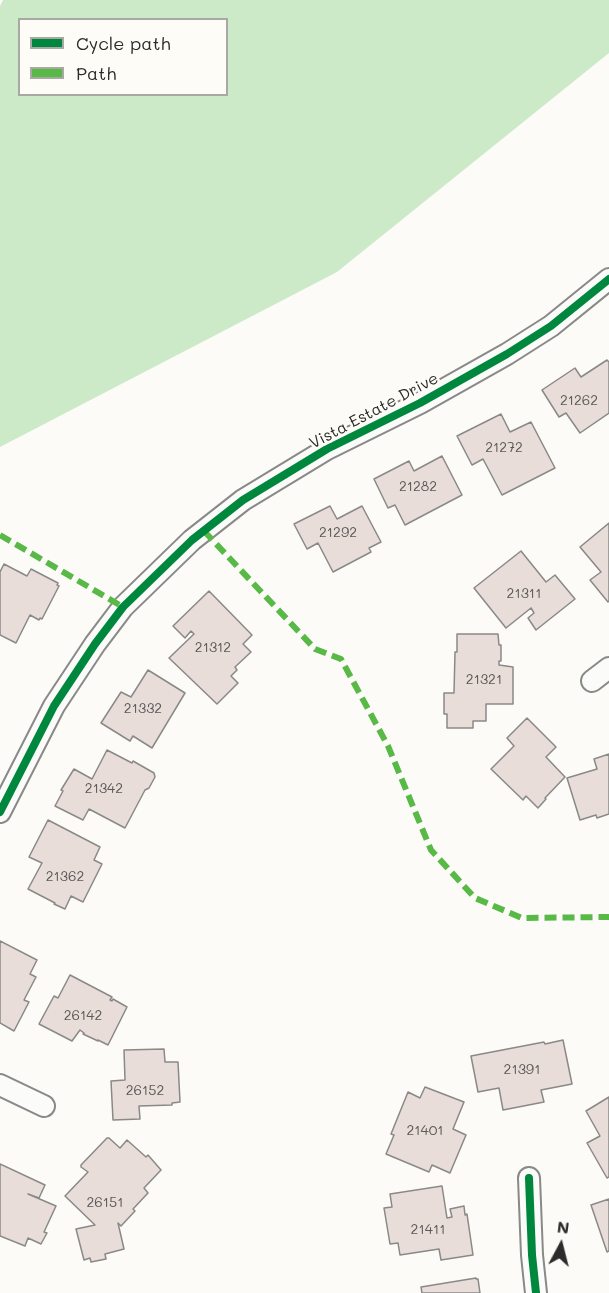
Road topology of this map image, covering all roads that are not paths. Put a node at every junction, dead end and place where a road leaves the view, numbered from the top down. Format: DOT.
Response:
graph roads {
  1 [pos="609,279"];
  2 [pos="609,668"];
  3 [pos="592,681"];
  4 [pos="0,812"];
  5 [pos="0,1085"];
  6 [pos="44,1106"];
  7 [pos="529,1178"];
  8 [pos="536,1293"];
  1 -- 4 [label="street, Vista Estate Drive"];
  2 -- 3 [label="street"];
  5 -- 6 [label="street"];
  7 -- 8 [label="street"];
}
